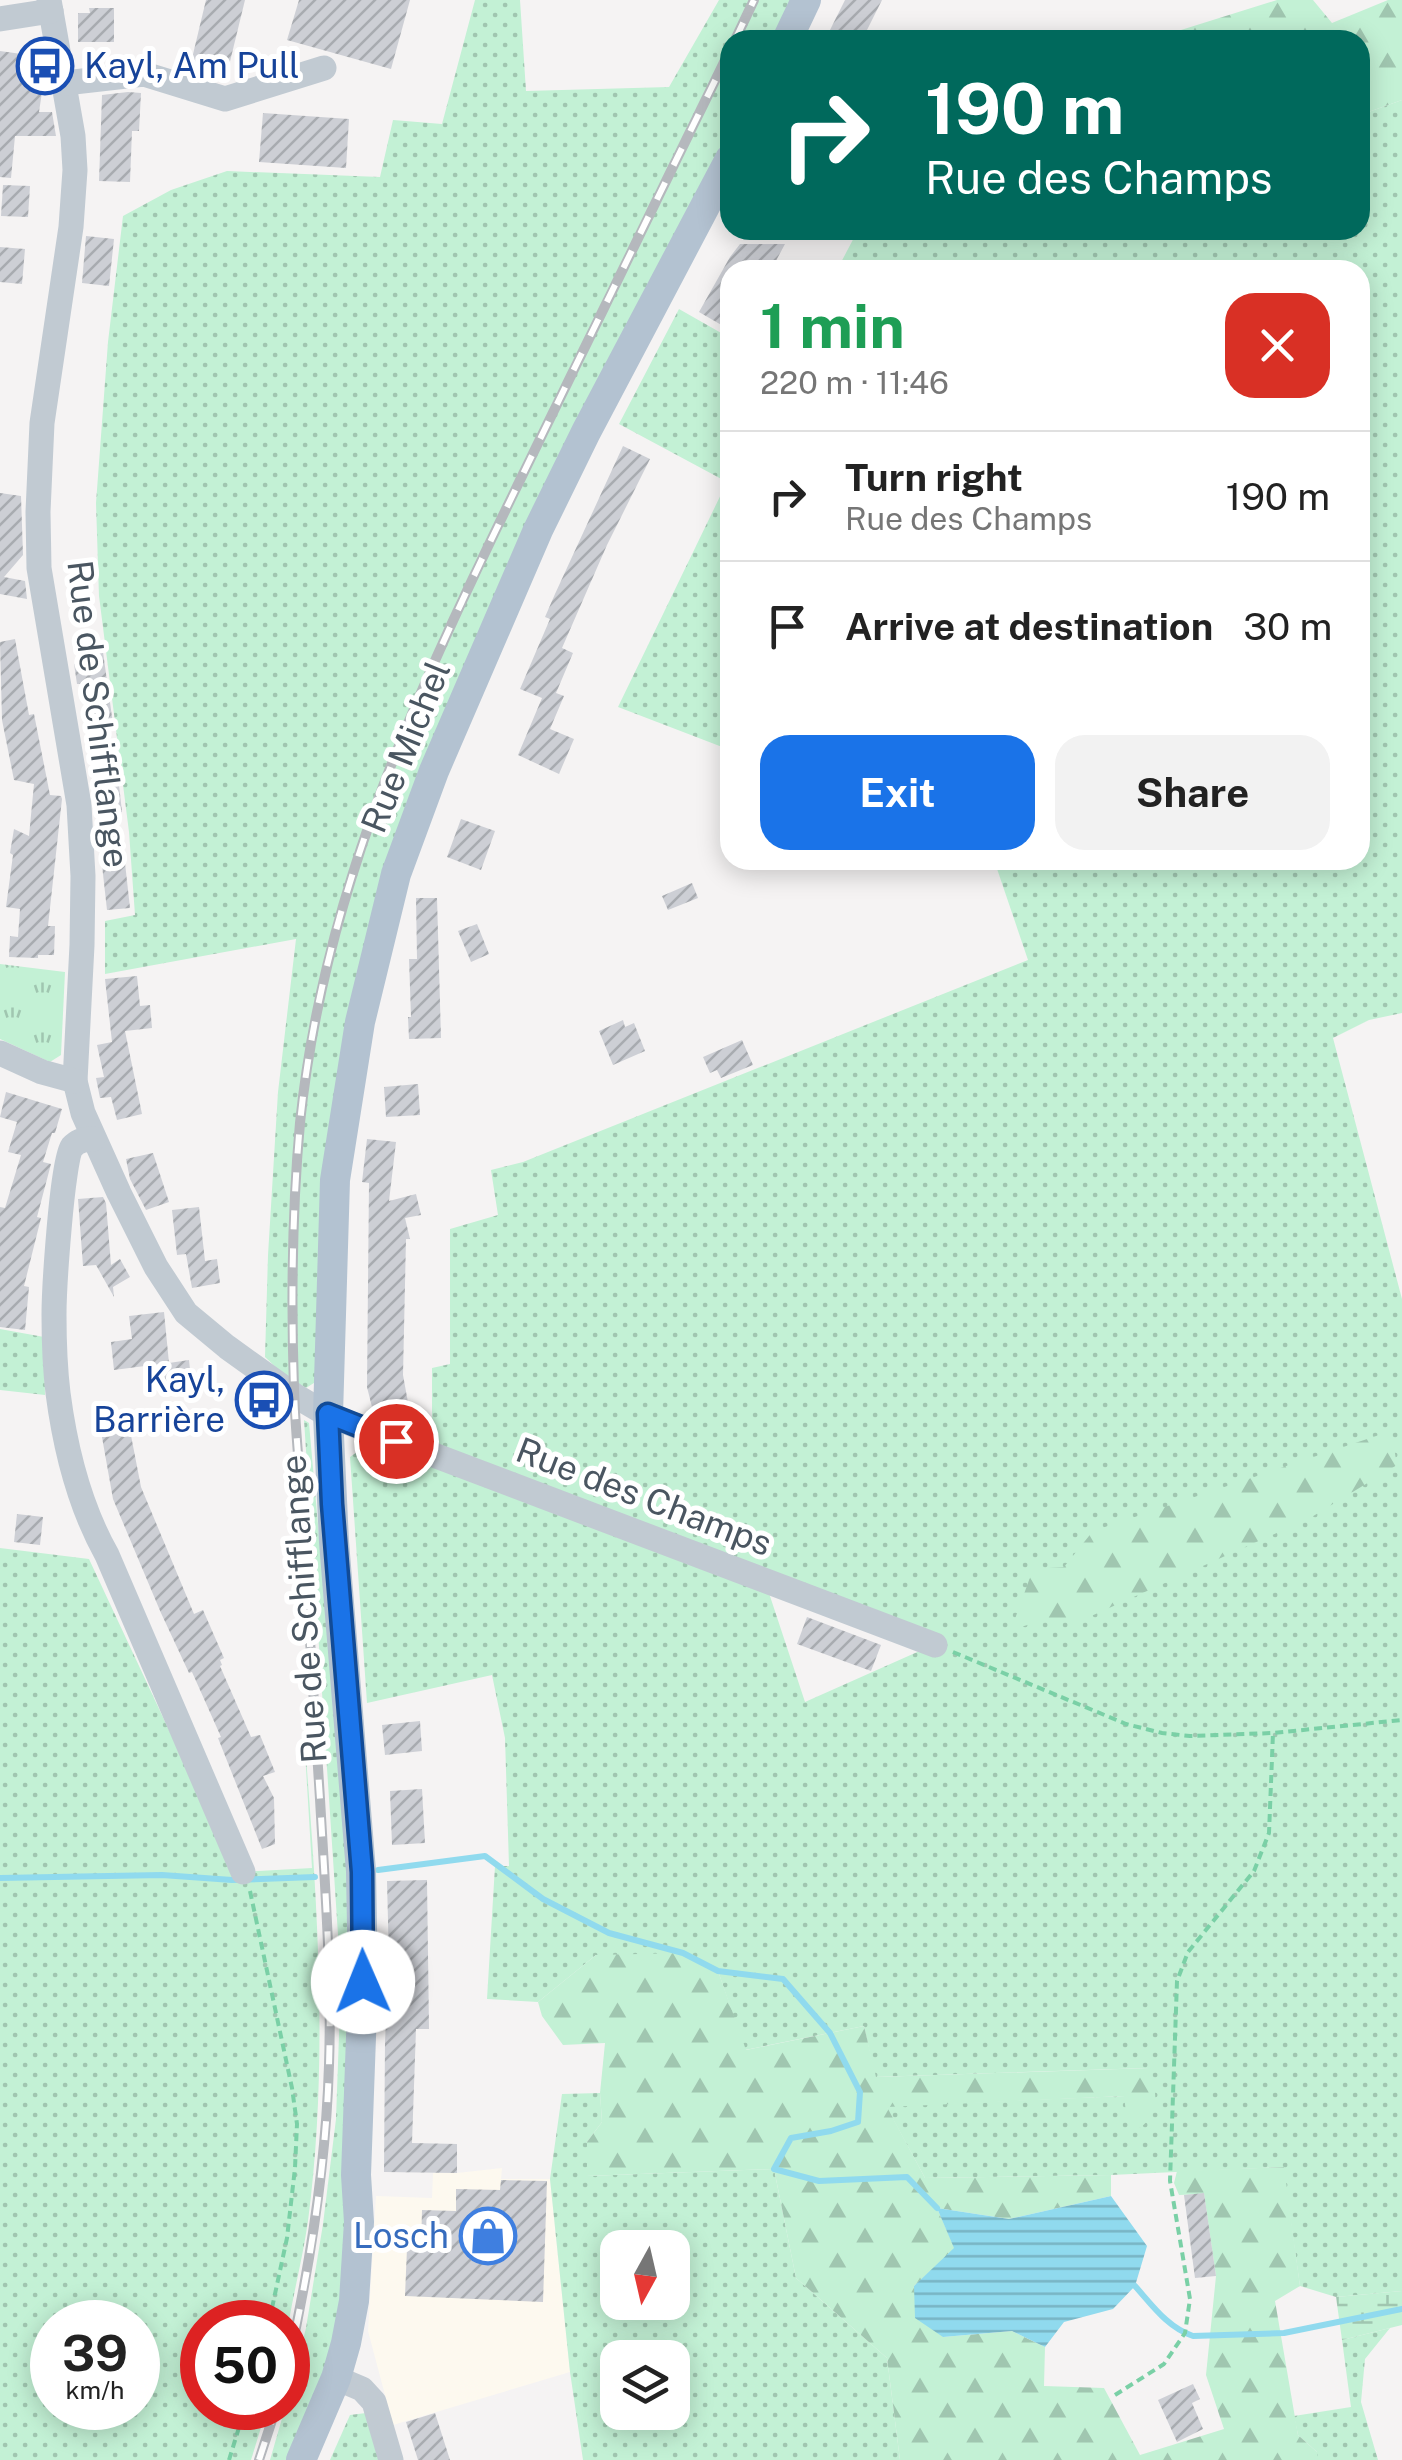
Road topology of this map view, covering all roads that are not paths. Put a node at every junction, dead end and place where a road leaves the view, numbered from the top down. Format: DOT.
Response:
graph roads {
  1 [pos="806,0"];
  2 [pos="50,5"];
  3 [pos="0,19"];
  4 [pos="792,30"];
  5 [pos="324,68"];
  6 [pos="65,83"];
  7 [pos="720,178"];
  8 [pos="0,1053"];
  9 [pos="76,1081"];
  10 [pos="93,1139"];
  11 [pos="328,1414"];
  12 [pos="935,1644"];
  13 [pos="246,1880"];
  14 [pos="336,2378"];
  15 [pos="300,2460"];
  16 [pos="391,2460"];
  1 -- 4 [label="main road"];
  2 -- 3 [label="street"];
  2 -- 6 [label="street, Rue de Schifflange"];
  5 -- 6 [label="street"];
  6 -- 9 [label="street, Rue de Schifflange"];
  7 -- 11 [label="main road, Rue Michel"];
  8 -- 9 [label="street"];
  9 -- 10 [label="street, Rue de Schifflange"];
  10 -- 11 [label="street, Rue de Schifflange"];
  10 -- 13 [label="street"];
  11 -- 12 [label="street, Rue des Champs"];
  11 -- 14 [label="main road, Rue de Schifflange"];
  14 -- 15 [label="main road, Rue de Schifflange"];
  14 -- 16 [label="street"];
}
